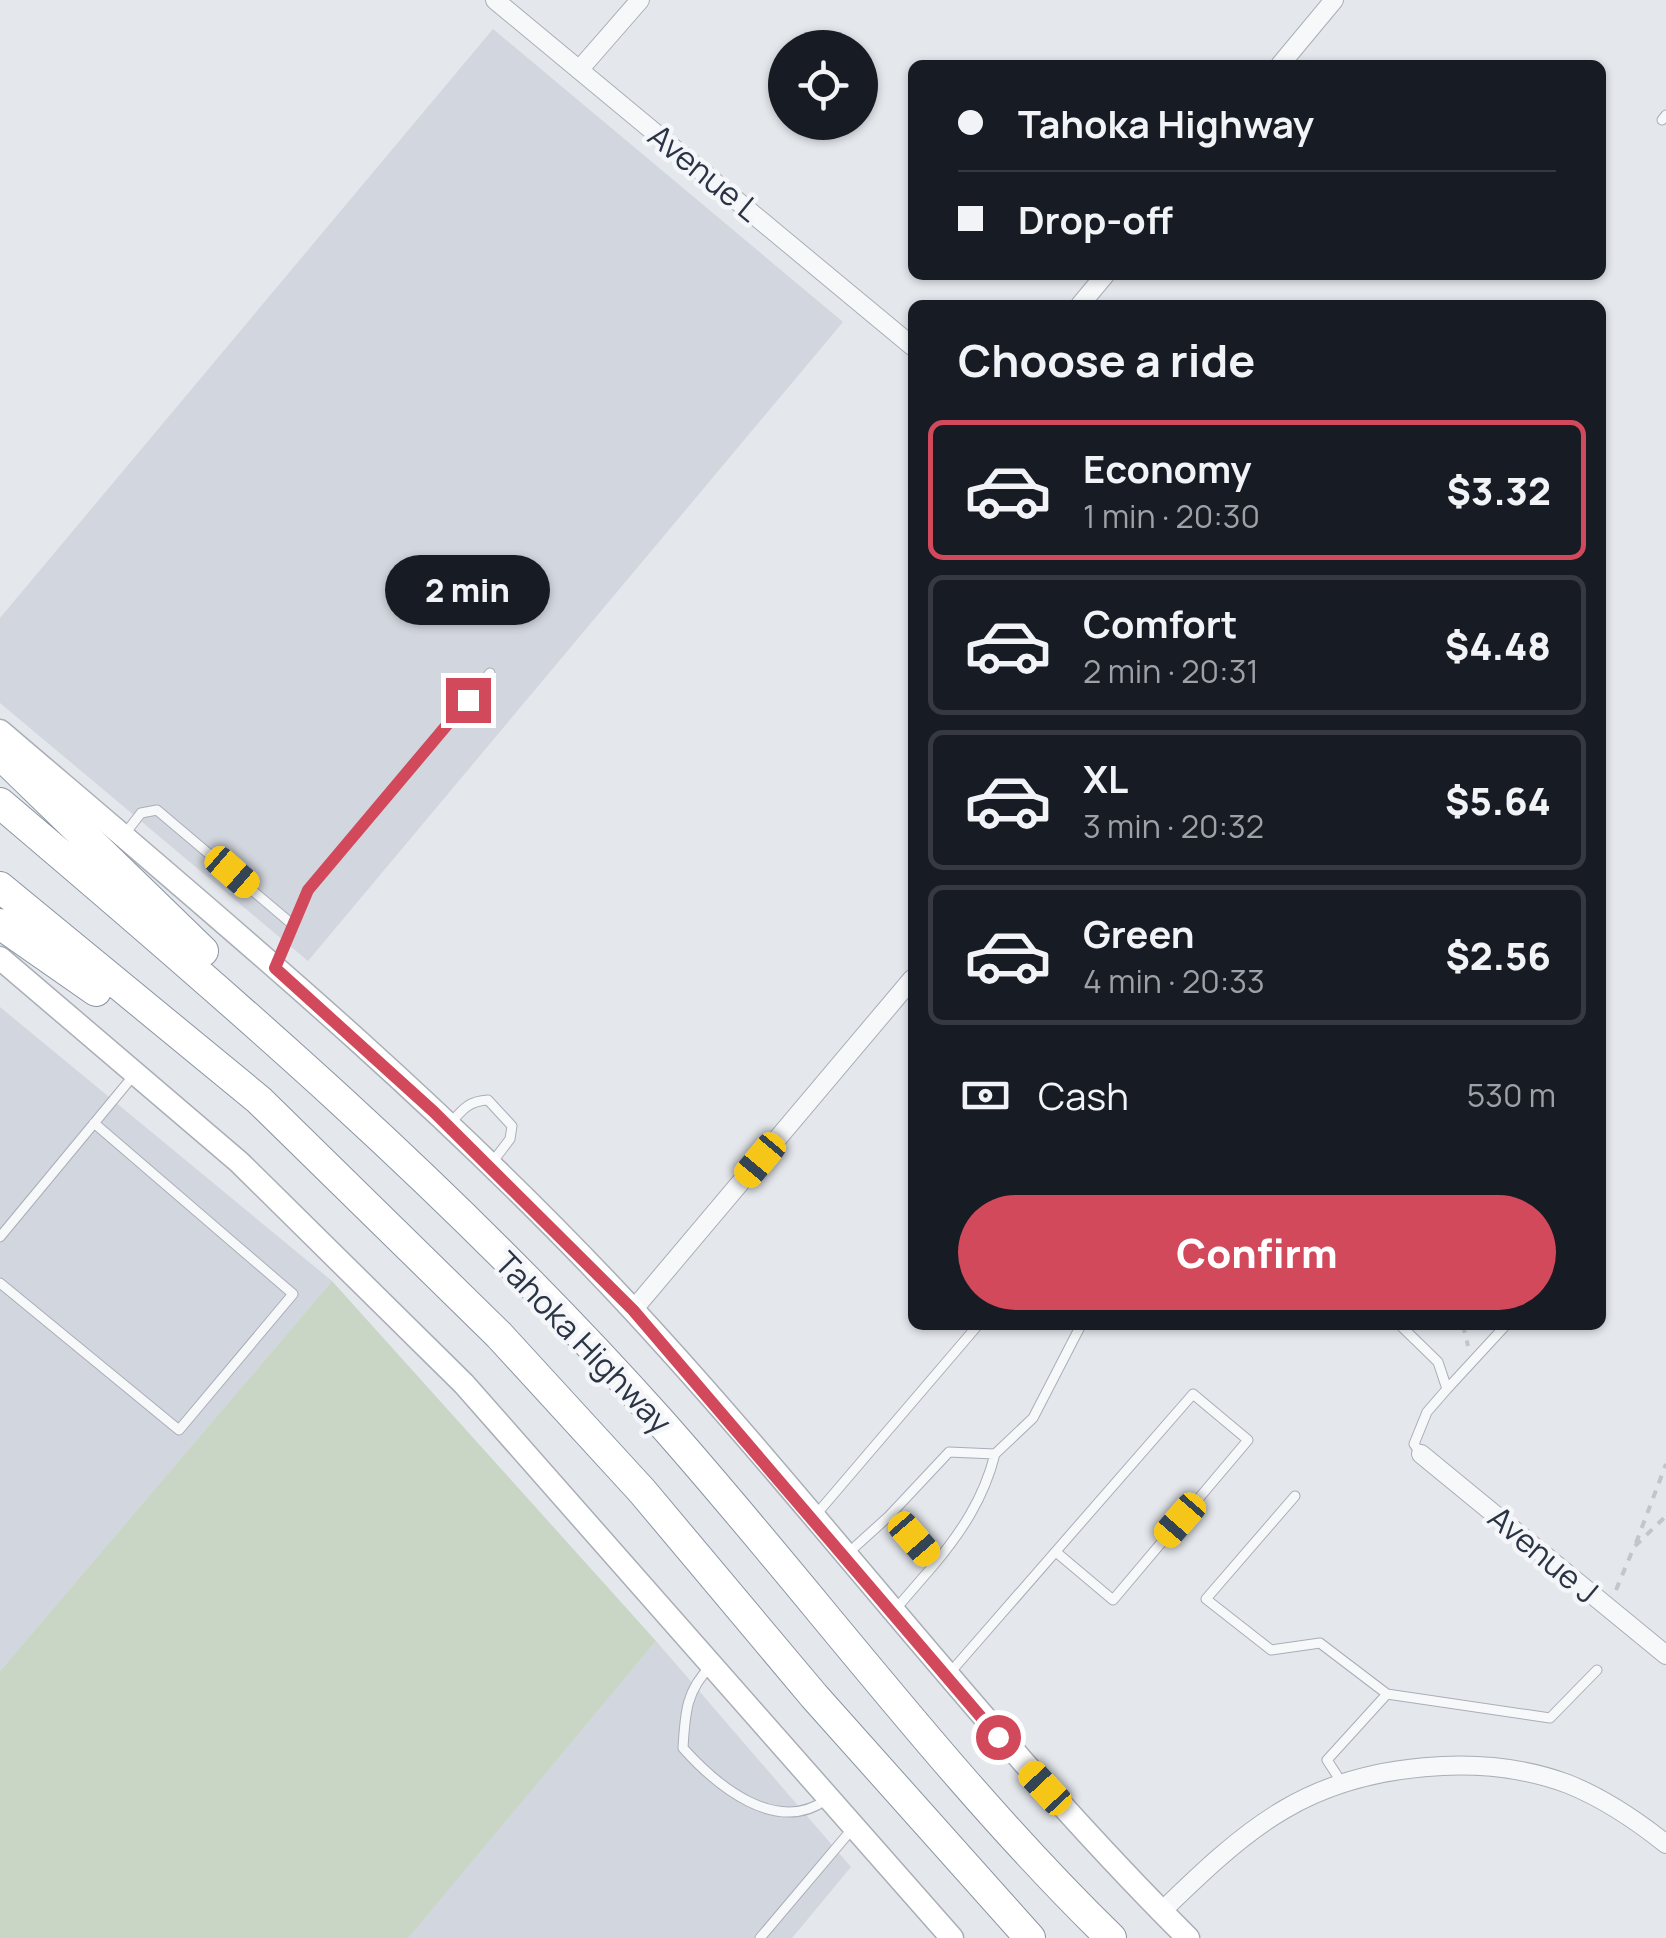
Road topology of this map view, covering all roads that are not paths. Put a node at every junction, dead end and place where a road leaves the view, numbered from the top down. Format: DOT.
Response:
graph roads {
  1 [pos="495,0"];
  2 [pos="640,0"];
  3 [pos="1334,0"];
  4 [pos="1284,60"];
  5 [pos="579,70"];
  6 [pos="1101,280"];
  7 [pos="1084,300"];
  8 [pos="908,343"];
  9 [pos="490,672"];
  10 [pos="0,732"];
  11 [pos="0,754"];
  12 [pos="0,803"];
  13 [pos="123,836"];
  14 [pos="0,887"];
  15 [pos="0,924"];
  16 [pos="292,924"];
  17 [pos="0,958"];
  18 [pos="275,968"];
  19 [pos="908,984"];
  20 [pos="136,1073"];
  21 [pos="348,1106"];
  22 [pos="276,1116"];
  23 [pos="94,1123"];
  24 [pos="447,1127"];
  25 [pos="489,1166"];
  26 [pos="0,1237"];
  27 [pos="0,1283"];
  28 [pos="633,1310"];
  29 [pos="974,1330"];
  30 [pos="1078,1330"];
  31 [pos="1405,1330"];
  32 [pos="1501,1330"];
  33 [pos="1447,1389"];
  34 [pos="995,1454"];
  35 [pos="1421,1454"];
  36 [pos="1294,1496"];
  37 [pos="888,1516"];
  38 [pos="813,1519"];
  39 [pos="1056,1552"];
  40 [pos="844,1556"];
  41 [pos="932,1567"];
  42 [pos="892,1613"];
  43 [pos="1666,1656"];
  44 [pos="712,1666"];
  45 [pos="1596,1670"];
  46 [pos="947,1677"];
  47 [pos="1387,1694"];
  48 [pos="1343,1785"];
  49 [pos="827,1799"];
  50 [pos="853,1828"];
  51 [pos="1666,1844"];
  52 [pos="1162,1912"];
  53 [pos="760,1938"];
  54 [pos="952,1938"];
  55 [pos="1030,1938"];
  56 [pos="1110,1938"];
  57 [pos="1188,1938"];
  1 -- 5 [label="street, Avenue L"];
  2 -- 5 [label="street"];
  3 -- 4 [label="street"];
  5 -- 8 [label="street, Avenue L"];
  6 -- 7 [label="street"];
  9 -- 16 [label="lane"];
  10 -- 13 [label="main road, Tahoka Highway"];
  11 -- 21 [label="highway"];
  12 -- 21 [label="highway, Tahoka Highway"];
  13 -- 16 [label="lane"];
  13 -- 18 [label="main road, Tahoka Highway"];
  14 -- 22 [label="highway, Tahoka Highway"];
  15 -- 22 [label="highway"];
  16 -- 18 [label="lane"];
  17 -- 20 [label="main road"];
  18 -- 24 [label="main road, Tahoka Highway"];
  19 -- 28 [label="street"];
  20 -- 23 [label="lane"];
  20 -- 44 [label="main road"];
  21 -- 56 [label="highway, Tahoka Highway"];
  22 -- 55 [label="highway, Tahoka Highway"];
  23 -- 26 [label="lane"];
  23 -- 27 [label="lane"];
  24 -- 25 [label="main road, Tahoka Highway"];
  24 -- 25 [label="lane"];
  25 -- 28 [label="main road, Tahoka Highway"];
  28 -- 38 [label="main road, Tahoka Highway"];
  29 -- 38 [label="lane"];
  30 -- 34 [label="lane"];
  31 -- 33 [label="lane"];
  32 -- 33 [label="lane"];
  33 -- 35 [label="lane"];
  34 -- 37 [label="lane"];
  34 -- 41 [label="lane"];
  35 -- 43 [label="street, Avenue J"];
  36 -- 47 [label="lane"];
  37 -- 40 [label="lane"];
  37 -- 41 [label="lane"];
  38 -- 40 [label="main road, Tahoka Highway"];
  39 -- 39 [label="lane"];
  39 -- 46 [label="lane"];
  40 -- 42 [label="main road, Tahoka Highway"];
  41 -- 42 [label="lane"];
  42 -- 46 [label="main road, Tahoka Highway"];
  44 -- 49 [label="main road"];
  44 -- 49 [label="lane"];
  45 -- 47 [label="lane"];
  46 -- 52 [label="main road, Tahoka Highway"];
  47 -- 48 [label="lane"];
  48 -- 51 [label="street"];
  48 -- 52 [label="street"];
  49 -- 50 [label="main road"];
  50 -- 53 [label="lane"];
  50 -- 54 [label="main road"];
  52 -- 57 [label="main road, Tahoka Highway"];
}
